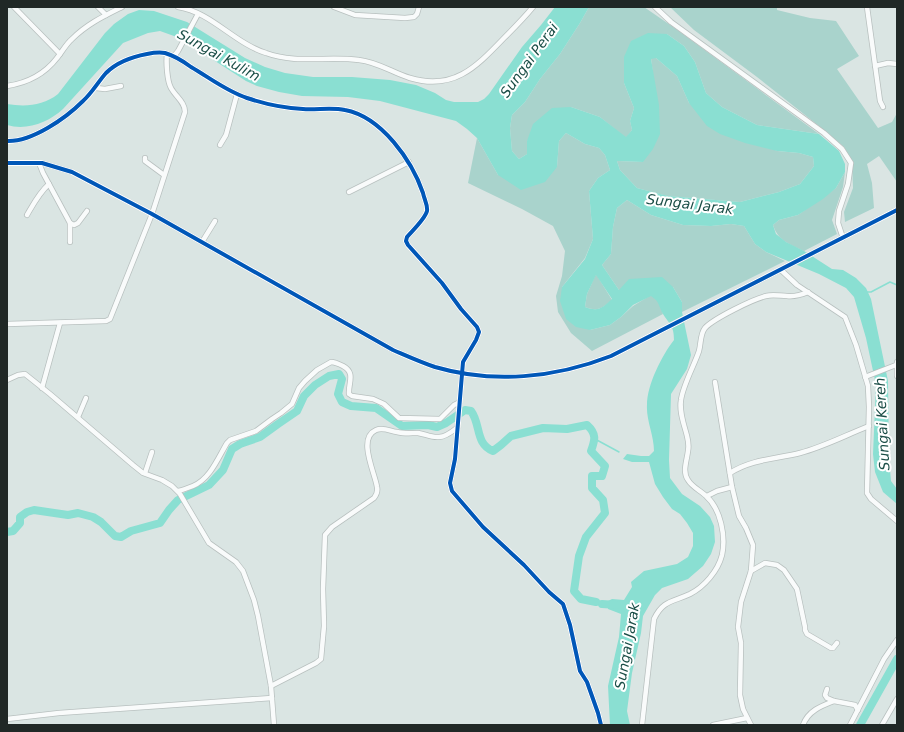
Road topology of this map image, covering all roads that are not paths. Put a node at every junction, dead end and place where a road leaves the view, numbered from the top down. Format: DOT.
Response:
graph roads {
  1 [pos="14,7"];
  2 [pos="98,7"];
  3 [pos="122,7"];
  4 [pos="178,7"];
  5 [pos="334,7"];
  6 [pos="419,7"];
  7 [pos="533,7"];
  8 [pos="655,7"];
  9 [pos="867,7"];
  10 [pos="198,14"];
  11 [pos="106,15"];
  12 [pos="60,54"];
  13 [pos="167,54"];
  14 [pos="174,56"];
  15 [pos="897,64"];
  16 [pos="875,66"];
  17 [pos="7,86"];
  18 [pos="120,86"];
  19 [pos="96,88"];
  20 [pos="237,94"];
  21 [pos="883,107"];
  22 [pos="7,141"];
  23 [pos="220,145"];
  24 [pos="145,158"];
  25 [pos="40,162"];
  26 [pos="409,162"];
  27 [pos="7,163"];
  28 [pos="164,175"];
  29 [pos="49,184"];
  30 [pos="349,192"];
  31 [pos="897,210"];
  32 [pos="87,211"];
  33 [pos="152,214"];
  34 [pos="27,215"];
  35 [pos="215,221"];
  36 [pos="70,223"];
  37 [pos="843,238"];
  38 [pos="70,242"];
  39 [pos="202,242"];
  40 [pos="783,269"];
  41 [pos="808,292"];
  42 [pos="60,322"];
  43 [pos="7,324"];
  44 [pos="896,363"];
  45 [pos="462,373"];
  46 [pos="897,376"];
  47 [pos="867,377"];
  48 [pos="7,380"];
  49 [pos="715,382"];
  50 [pos="42,388"];
  51 [pos="86,398"];
  52 [pos="460,404"];
  53 [pos="78,417"];
  54 [pos="458,425"];
  55 [pos="869,426"];
  56 [pos="152,452"];
  57 [pos="145,473"];
  58 [pos="730,473"];
  59 [pos="732,487"];
  60 [pos="179,492"];
  61 [pos="707,496"];
  62 [pos="897,521"];
  63 [pos="751,571"];
  64 [pos="897,640"];
  65 [pos="837,643"];
  66 [pos="271,686"];
  67 [pos="827,689"];
  68 [pos="272,698"];
  69 [pos="897,699"];
  70 [pos="834,701"];
  71 [pos="858,710"];
  72 [pos="746,718"];
  73 [pos="7,719"];
  74 [pos="274,725"];
  75 [pos="601,725"];
  76 [pos="642,725"];
  77 [pos="713,725"];
  78 [pos="751,725"];
  79 [pos="803,725"];
  80 [pos="850,725"];
  81 [pos="882,725"];
  1 -- 12 [label="street"];
  2 -- 11 [label="street"];
  3 -- 11 [label="street"];
  4 -- 10 [label="street"];
  5 -- 6 [label="street"];
  7 -- 10 [label="street"];
  8 -- 37 [label="street"];
  9 -- 16 [label="street"];
  10 -- 14 [label="street"];
  11 -- 12 [label="street"];
  12 -- 17 [label="street"];
  13 -- 14 [label="street"];
  13 -- 19 [label="street"];
  13 -- 28 [label="street"];
  14 -- 20 [label="street"];
  15 -- 16 [label="street"];
  16 -- 21 [label="street"];
  18 -- 19 [label="street"];
  19 -- 22 [label="street"];
  20 -- 23 [label="street"];
  20 -- 26 [label="street"];
  24 -- 28 [label="street"];
  25 -- 27 [label="street"];
  25 -- 29 [label="street"];
  25 -- 33 [label="street"];
  26 -- 30 [label="street"];
  26 -- 45 [label="street"];
  28 -- 33 [label="street"];
  29 -- 34 [label="street"];
  29 -- 36 [label="street"];
  31 -- 37 [label="street"];
  32 -- 36 [label="street"];
  33 -- 39 [label="street"];
  33 -- 42 [label="street"];
  35 -- 39 [label="street"];
  36 -- 38 [label="street"];
  37 -- 40 [label="street"];
  39 -- 45 [label="street"];
  40 -- 41 [label="street"];
  40 -- 45 [label="street"];
  41 -- 47 [label="street"];
  41 -- 61 [label="street"];
  42 -- 43 [label="street"];
  42 -- 50 [label="street"];
  44 -- 46 [label="street"];
  44 -- 47 [label="street"];
  45 -- 52 [label="street"];
  47 -- 55 [label="street"];
  48 -- 50 [label="street"];
  49 -- 58 [label="street"];
  50 -- 53 [label="street"];
  51 -- 53 [label="street"];
  52 -- 54 [label="street"];
  52 -- 60 [label="street"];
  53 -- 57 [label="street"];
  54 -- 66 [label="street"];
  54 -- 75 [label="street"];
  55 -- 58 [label="street"];
  55 -- 62 [label="street"];
  56 -- 57 [label="street"];
  57 -- 60 [label="street"];
  58 -- 59 [label="street"];
  59 -- 61 [label="street"];
  59 -- 63 [label="street"];
  60 -- 66 [label="street"];
  61 -- 76 [label="street"];
  63 -- 65 [label="street"];
  63 -- 72 [label="street"];
  64 -- 71 [label="street"];
  66 -- 68 [label="street"];
  67 -- 70 [label="street"];
  68 -- 73 [label="street"];
  68 -- 74 [label="street"];
  69 -- 81 [label="street"];
  70 -- 71 [label="street"];
  70 -- 79 [label="street"];
  71 -- 80 [label="street"];
  72 -- 77 [label="street"];
  72 -- 78 [label="street"];
}
